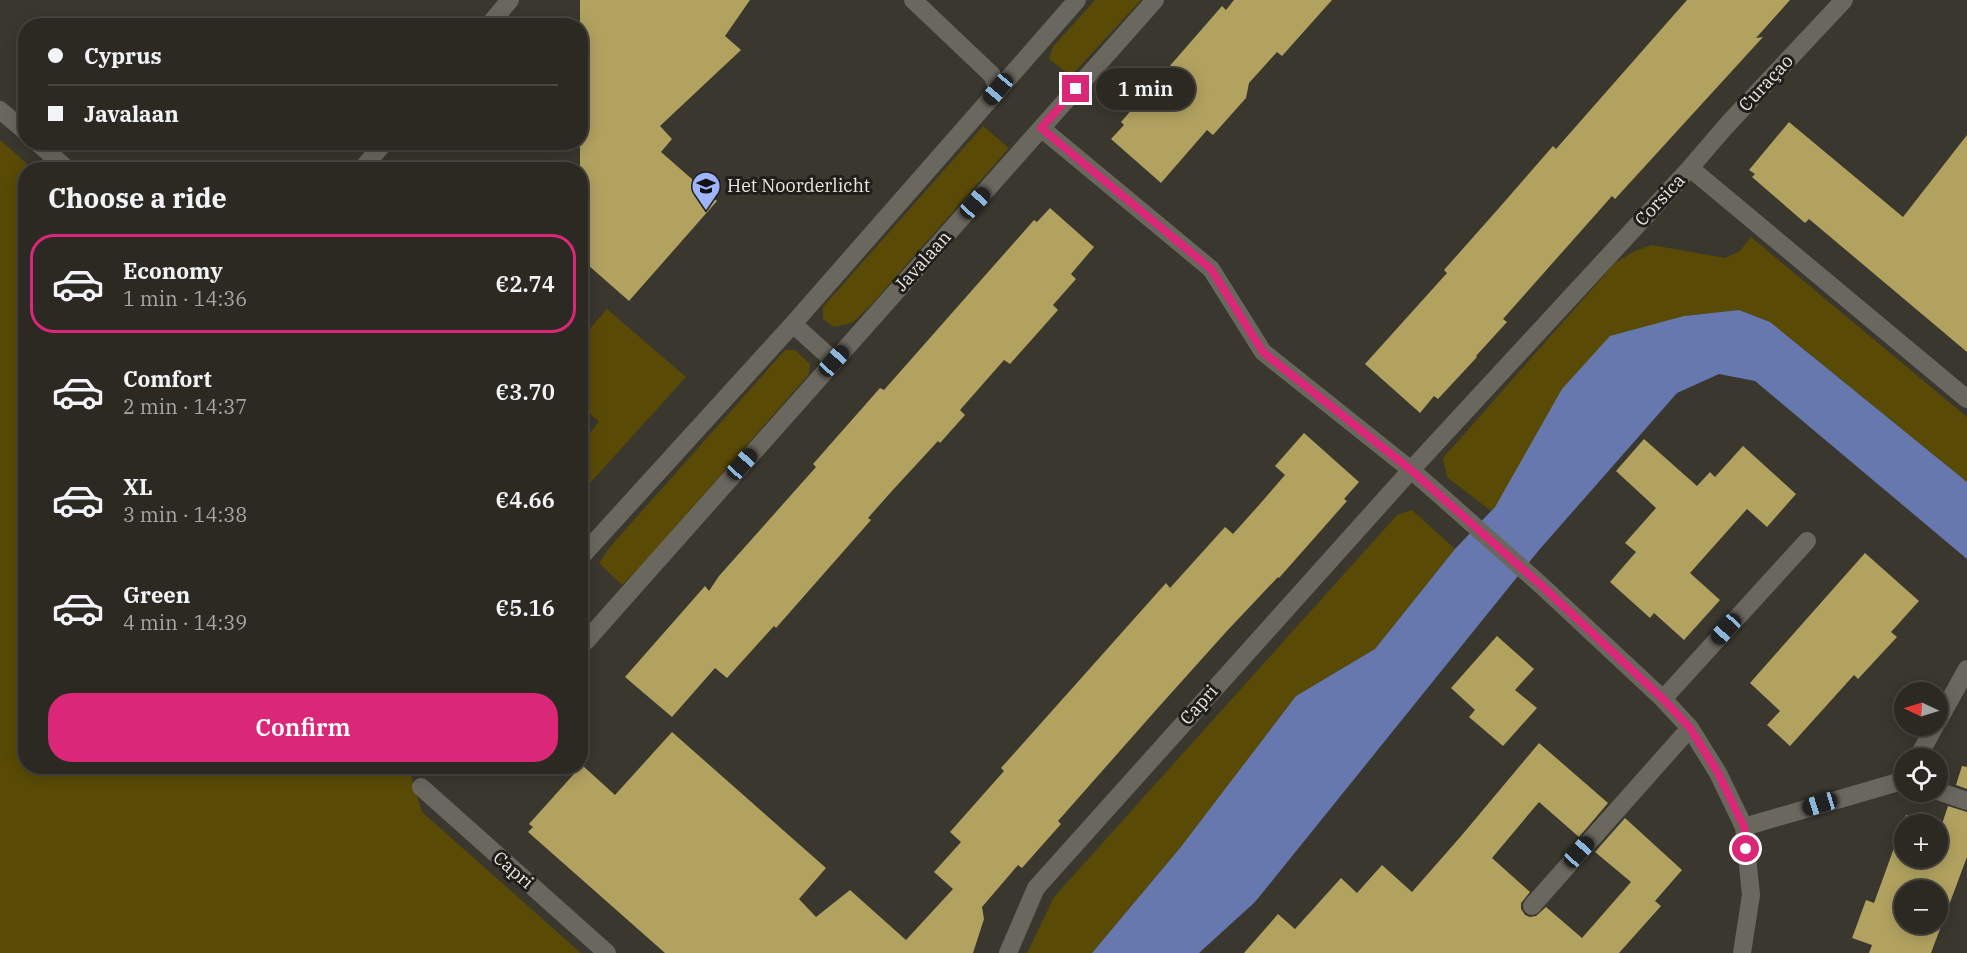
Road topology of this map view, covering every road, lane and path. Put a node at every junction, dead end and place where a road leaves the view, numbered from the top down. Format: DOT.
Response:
graph roads {
  1 [pos="510,0"];
  2 [pos="913,0"];
  3 [pos="1077,0"];
  4 [pos="1155,0"];
  5 [pos="1844,0"];
  6 [pos="495,18"];
  7 [pos="998,89"];
  8 [pos="0,110"];
  9 [pos="18,125"];
  10 [pos="1041,128"];
  11 [pos="46,150"];
  12 [pos="378,150"];
  13 [pos="59,162"];
  14 [pos="368,162"];
  15 [pos="1690,168"];
  16 [pos="793,324"];
  17 [pos="834,361"];
  18 [pos="1967,399"];
  19 [pos="1411,470"];
  20 [pos="1807,541"];
  21 [pos="588,549"];
  22 [pos="588,632"];
  23 [pos="1967,669"];
  24 [pos="1663,699"];
  25 [pos="1948,703"];
  26 [pos="1690,728"];
  27 [pos="1894,783"];
  28 [pos="421,787"];
  29 [pos="1948,794"];
  30 [pos="1967,801"];
  31 [pos="1744,827"];
  32 [pos="1532,906"];
  33 [pos="607,953"];
  34 [pos="1008,953"];
  35 [pos="1742,953"];
  1 -- 6 [label="street"];
  2 -- 7 [label="street"];
  3 -- 7 [label="street"];
  4 -- 10 [label="street, Javalaan"];
  5 -- 15 [label="street, Curaçao"];
  7 -- 16 [label="street"];
  8 -- 9 [label="street"];
  10 -- 17 [label="street, Javalaan"];
  10 -- 19 [label="street"];
  11 -- 13 [label="street"];
  12 -- 14 [label="street"];
  15 -- 18 [label="street, Corsica"];
  15 -- 19 [label="street, Corsica"];
  16 -- 17 [label="street"];
  16 -- 21 [label="street"];
  17 -- 22 [label="street, Javalaan"];
  19 -- 24 [label="street"];
  19 -- 34 [label="street, Capri"];
  20 -- 24 [label="street"];
  23 -- 25 [label="street"];
  24 -- 26 [label="street"];
  26 -- 31 [label="street"];
  26 -- 32 [label="street"];
  27 -- 31 [label="street"];
  28 -- 33 [label="street, Capri"];
  29 -- 30 [label="street"];
  31 -- 35 [label="street"];
}
